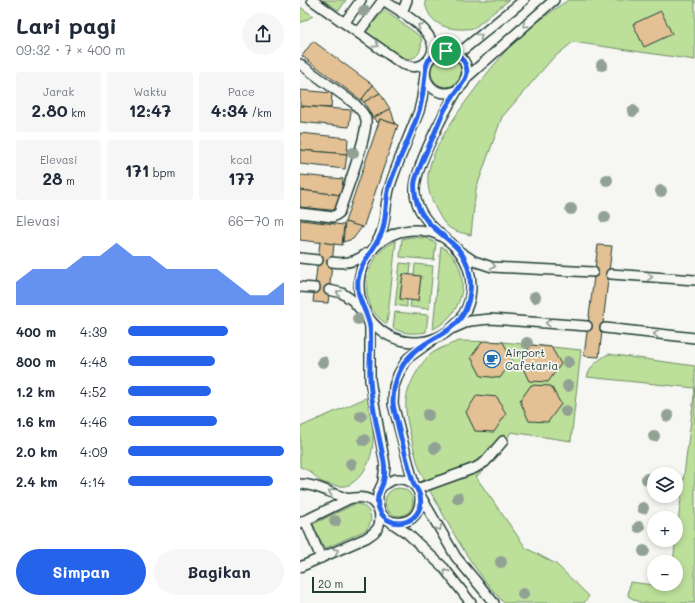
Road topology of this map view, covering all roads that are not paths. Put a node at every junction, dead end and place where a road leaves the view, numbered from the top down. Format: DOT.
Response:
graph roads {
  1 [pos="312,0"];
  2 [pos="361,0"];
  3 [pos="383,0"];
  4 [pos="407,0"];
  5 [pos="524,0"];
  6 [pos="554,0"];
  7 [pos="402,13"];
  8 [pos="345,22"];
  9 [pos="360,32"];
  10 [pos="446,51"];
  11 [pos="429,59"];
  12 [pos="300,64"];
  13 [pos="425,75"];
  14 [pos="466,79"];
  15 [pos="458,89"];
  16 [pos="300,213"];
  17 [pos="445,238"];
  18 [pos="374,247"];
  19 [pos="458,250"];
  20 [pos="300,258"];
  21 [pos="318,260"];
  22 [pos="332,262"];
  23 [pos="593,272"];
  24 [pos="612,274"];
  25 [pos="695,280"];
  26 [pos="300,287"];
  27 [pos="315,288"];
  28 [pos="329,290"];
  29 [pos="367,317"];
  30 [pos="587,326"];
  31 [pos="605,328"];
  32 [pos="450,330"];
  33 [pos="435,338"];
  34 [pos="695,338"];
  35 [pos="503,441"];
  36 [pos="300,484"];
  37 [pos="416,489"];
  38 [pos="380,490"];
  39 [pos="348,499"];
  40 [pos="378,508"];
  41 [pos="386,519"];
  42 [pos="303,522"];
  43 [pos="321,558"];
  44 [pos="301,565"];
  45 [pos="470,603"];
  46 [pos="494,603"];
  1 -- 8 [label="lane"];
  2 -- 8 [label="lane"];
  3 -- 7 [label="lane"];
  3 -- 9 [label="lane"];
  4 -- 7 [label="lane"];
  10 -- 5 [label="lane, one-way"];
  6 -- 14 [label="lane, one-way"];
  11 -- 7 [label="lane, one-way"];
  8 -- 9 [label="lane"];
  9 -- 11 [label="lane, one-way"];
  10 -- 11 [label="lane"];
  10 -- 14 [label="lane"];
  11 -- 13 [label="lane"];
  12 -- 16 [label="lane"];
  13 -- 15 [label="lane"];
  13 -- 18 [label="lane"];
  14 -- 15 [label="lane"];
  15 -- 17 [label="lane"];
  17 -- 18 [label="lane"];
  17 -- 19 [label="lane"];
  18 -- 22 [label="lane"];
  18 -- 29 [label="lane"];
  19 -- 23 [label="lane, one-way"];
  19 -- 32 [label="lane"];
  20 -- 21 [label="lane"];
  24 -- 25 [label="lane, one-way"];
  26 -- 27 [label="lane"];
  29 -- 28 [label="lane, one-way"];
  29 -- 33 [label="lane"];
  29 -- 38 [label="lane"];
  30 -- 32 [label="lane, one-way"];
  34 -- 31 [label="lane, one-way"];
  32 -- 33 [label="lane"];
  33 -- 37 [label="lane"];
  35 -- 37 [label="lane"];
  39 -- 36 [label="lane, one-way"];
  37 -- 38 [label="lane"];
  37 -- 41 [label="lane"];
  37 -- 46 [label="lane, one-way"];
  38 -- 40 [label="lane"];
  39 -- 40 [label="lane"];
  39 -- 42 [label="lane"];
  40 -- 41 [label="lane"];
  43 -- 40 [label="lane, one-way"];
  45 -- 41 [label="lane, one-way"];
  42 -- 43 [label="lane"];
  43 -- 44 [label="lane"];
}
